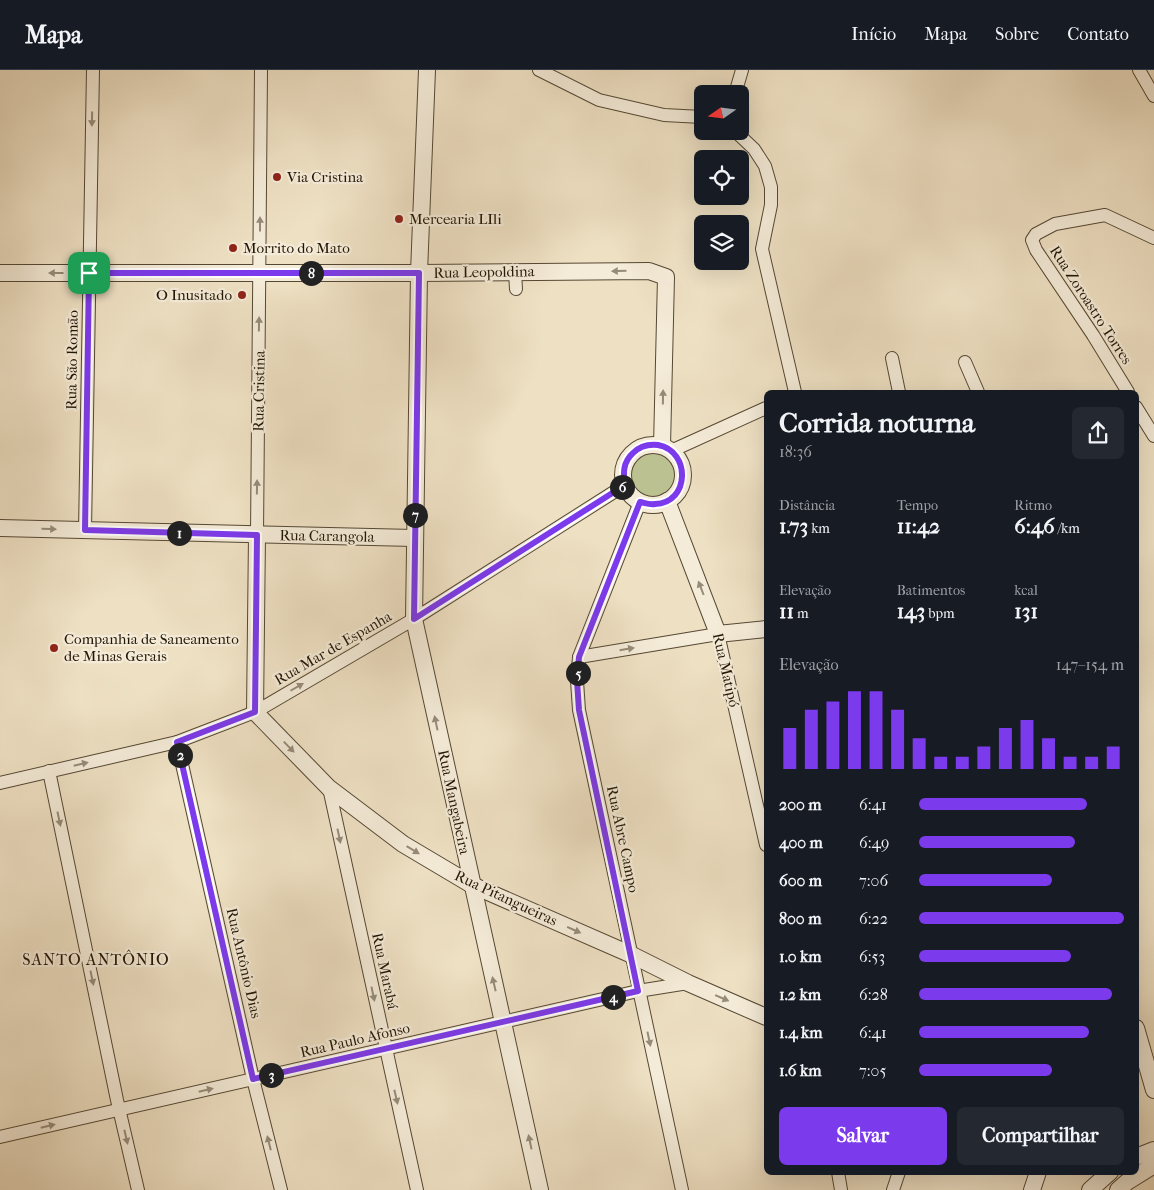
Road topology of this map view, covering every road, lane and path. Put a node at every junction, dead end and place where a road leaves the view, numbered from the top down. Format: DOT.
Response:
graph roads {
  1 [pos="93,70"];
  2 [pos="261,70"];
  3 [pos="427,70"];
  4 [pos="539,70"];
  5 [pos="742,70"];
  6 [pos="1139,70"];
  7 [pos="738,85"];
  8 [pos="1154,96"];
  9 [pos="694,117"];
  10 [pos="746,140"];
  11 [pos="1154,238"];
  12 [pos="515,272"];
  13 [pos="0,273"];
  14 [pos="89,273"];
  15 [pos="260,273"];
  16 [pos="419,273"];
  17 [pos="516,289"];
  18 [pos="892,358"];
  19 [pos="965,362"];
  20 [pos="795,390"];
  21 [pos="899,390"];
  22 [pos="977,390"];
  23 [pos="1127,390"];
  24 [pos="764,409"];
  25 [pos="1139,412"];
  26 [pos="1154,436"];
  27 [pos="667,449"];
  28 [pos="625,485"];
  29 [pos="668,501"];
  30 [pos="640,502"];
  31 [pos="0,528"];
  32 [pos="85,530"];
  33 [pos="257,535"];
  34 [pos="414,538"];
  35 [pos="414,619"];
  36 [pos="764,629"];
  37 [pos="718,634"];
  38 [pos="579,657"];
  39 [pos="255,712"];
  40 [pos="177,742"];
  41 [pos="49,771"];
  42 [pos="0,783"];
  43 [pos="328,788"];
  44 [pos="764,836"];
  45 [pos="472,885"];
  46 [pos="632,955"];
  47 [pos="688,983"];
  48 [pos="638,991"];
  49 [pos="764,1016"];
  50 [pos="503,1022"];
  51 [pos="1139,1038"];
  52 [pos="385,1050"];
  53 [pos="253,1079"];
  54 [pos="1154,1090"];
  55 [pos="120,1110"];
  56 [pos="0,1137"];
  57 [pos="1154,1150"];
  58 [pos="1139,1156"];
  59 [pos="1154,1165"];
  60 [pos="1139,1174"];
  61 [pos="839,1175"];
  62 [pos="898,1175"];
  63 [pos="1037,1175"];
  64 [pos="1107,1175"];
  65 [pos="1138,1175"];
  66 [pos="138,1190"];
  67 [pos="281,1190"];
  68 [pos="417,1190"];
  69 [pos="540,1190"];
  70 [pos="682,1190"];
  71 [pos="842,1190"];
  72 [pos="893,1190"];
  73 [pos="1032,1190"];
  74 [pos="1090,1190"];
  75 [pos="1118,1190"];
  1 -- 14 [label="street, Rua São Romão, one-way"];
  15 -- 2 [label="street, Rua Cristina, one-way"];
  3 -- 16 [label="street, Rua Mangabeira"];
  4 -- 9 [label="street"];
  5 -- 7 [label="street"];
  6 -- 8 [label="street"];
  10 -- 20 [label="street"];
  11 -- 23 [label="street, Rua Zoroastro Torres"];
  12 -- 16 [label="street, Rua Leopoldina"];
  12 -- 17 [label="street"];
  27 -- 12 [label="street, Rua Leopoldina, one-way"];
  14 -- 13 [label="street, Rua Leopoldina, one-way"];
  14 -- 15 [label="street, Rua Leopoldina"];
  14 -- 32 [label="street, Rua São Romão"];
  15 -- 16 [label="street, Rua Leopoldina"];
  33 -- 15 [label="street, Rua Cristina, one-way"];
  16 -- 34 [label="street, Rua Mangabeira"];
  18 -- 21 [label="street"];
  19 -- 22 [label="street"];
  24 -- 27 [label="street"];
  25 -- 26 [label="street"];
  27 -- 28 [label="street"];
  27 -- 29 [label="street"];
  28 -- 30 [label="street"];
  28 -- 35 [label="street, Rua Mar de Espanha"];
  29 -- 30 [label="street"];
  37 -- 29 [label="street, Rua Matipó, one-way"];
  30 -- 38 [label="street, Rua Abre Campo"];
  31 -- 32 [label="street, Rua Carangola, one-way"];
  32 -- 33 [label="street, Rua Carangola"];
  33 -- 34 [label="street, Rua Carangola"];
  33 -- 39 [label="street, Rua Cristina"];
  34 -- 35 [label="street, Rua Mangabeira"];
  39 -- 35 [label="street, Rua Mar de Espanha, one-way"];
  45 -- 35 [label="street, Rua Mangabeira, one-way"];
  36 -- 37 [label="street"];
  38 -- 37 [label="street, one-way"];
  37 -- 44 [label="street, Rua Matipó"];
  38 -- 46 [label="street, Rua Abre Campo"];
  39 -- 40 [label="street, Rua Mar de Espanha"];
  39 -- 43 [label="street, Rua Pitangueiras, one-way"];
  41 -- 40 [label="street, Rua Mar de Espanha, one-way"];
  40 -- 53 [label="street, Rua Antônio Dias"];
  41 -- 42 [label="street, Rua Mar de Espanha"];
  41 -- 55 [label="street, one-way"];
  43 -- 45 [label="street, Rua Pitangueiras, one-way"];
  43 -- 52 [label="street, Rua Marabá, one-way"];
  45 -- 46 [label="street, Rua Pitangueiras, one-way"];
  50 -- 45 [label="street, Rua Mangabeira, one-way"];
  46 -- 47 [label="street, Rua Pitangueiras"];
  46 -- 48 [label="street, Rua Abre Campo"];
  47 -- 48 [label="street, Rua Paulo Afonso"];
  47 -- 49 [label="street, Rua Pitangueiras, one-way"];
  48 -- 50 [label="street, Rua Paulo Afonso"];
  48 -- 70 [label="street, Rua Abre Campo, one-way"];
  50 -- 52 [label="street, Rua Paulo Afonso"];
  69 -- 50 [label="street, Rua Mangabeira, one-way"];
  51 -- 54 [label="street"];
  52 -- 53 [label="street, Rua Paulo Afonso"];
  52 -- 68 [label="street, Rua Marabá, one-way"];
  55 -- 53 [label="street, Rua Paulo Afonso, one-way"];
  67 -- 53 [label="street, Rua Antônio Dias, one-way"];
  56 -- 55 [label="street, Rua Paulo Afonso, one-way"];
  55 -- 66 [label="street, one-way"];
  57 -- 58 [label="street"];
  59 -- 60 [label="street"];
  61 -- 71 [label="street"];
  62 -- 72 [label="street"];
  63 -- 73 [label="street"];
  64 -- 74 [label="street"];
  65 -- 75 [label="street"];
}
